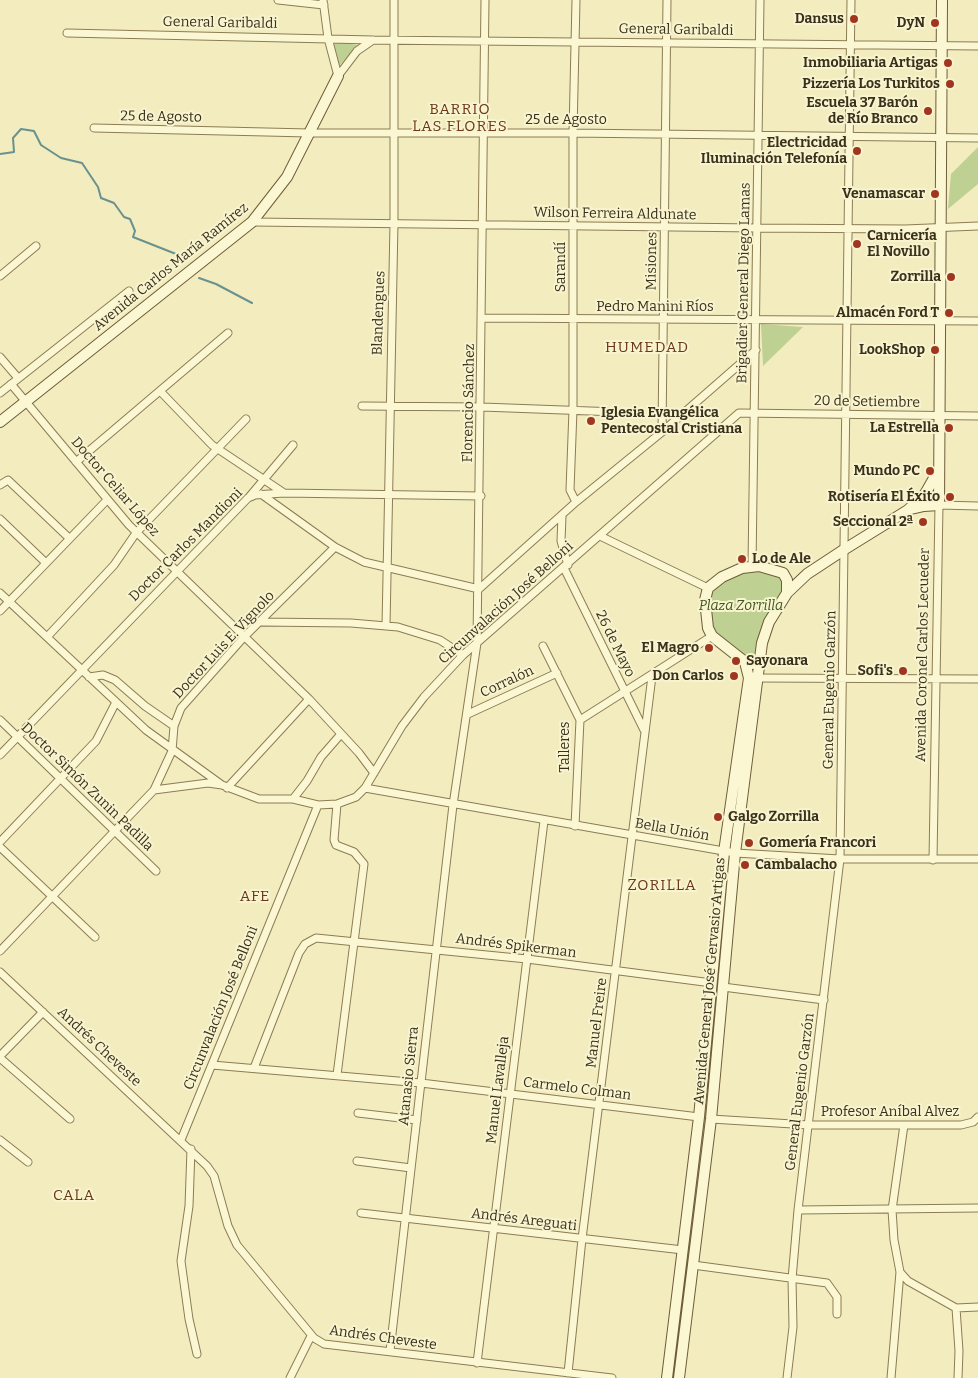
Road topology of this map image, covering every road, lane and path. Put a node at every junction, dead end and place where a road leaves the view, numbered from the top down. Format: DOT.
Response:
graph roads {
  1 [pos="278,0"];
  2 [pos="394,0"];
  3 [pos="485,0"];
  4 [pos="576,0"];
  5 [pos="667,0"];
  6 [pos="760,0"];
  7 [pos="850,0"];
  8 [pos="942,0"];
  9 [pos="323,2"];
  10 [pos="67,33"];
  11 [pos="328,38"];
  12 [pos="394,39"];
  13 [pos="373,40"];
  14 [pos="484,40"];
  15 [pos="576,42"];
  16 [pos="666,43"];
  17 [pos="759,44"];
  18 [pos="850,45"];
  19 [pos="942,46"];
  20 [pos="978,46"];
  21 [pos="338,76"];
  22 [pos="94,128"];
  23 [pos="393,132"];
  24 [pos="309,133"];
  25 [pos="484,133"];
  26 [pos="573,133"];
  27 [pos="665,134"];
  28 [pos="758,134"];
  29 [pos="849,135"];
  30 [pos="941,136"];
  31 [pos="978,138"];
  32 [pos="252,222"];
  33 [pos="394,223"];
  34 [pos="483,225"];
  35 [pos="574,226"];
  36 [pos="940,226"];
  37 [pos="978,226"];
  38 [pos="664,227"];
  39 [pos="757,228"];
  40 [pos="848,228"];
  41 [pos="36,246"];
  42 [pos="0,276"];
  43 [pos="129,291"];
  44 [pos="482,318"];
  45 [pos="574,319"];
  46 [pos="664,320"];
  47 [pos="756,320"];
  48 [pos="847,321"];
  49 [pos="940,321"];
  50 [pos="978,321"];
  51 [pos="228,333"];
  52 [pos="756,350"];
  53 [pos="0,357"];
  54 [pos="18,378"];
  55 [pos="11,384"];
  56 [pos="160,391"];
  57 [pos="0,393"];
  58 [pos="25,401"];
  59 [pos="362,406"];
  60 [pos="389,406"];
  61 [pos="482,407"];
  62 [pos="573,410"];
  63 [pos="617,412"];
  64 [pos="755,412"];
  65 [pos="846,415"];
  66 [pos="940,415"];
  67 [pos="978,416"];
  68 [pos="246,419"];
  69 [pos="0,422"];
  70 [pos="662,432"];
  71 [pos="293,444"];
  72 [pos="216,448"];
  73 [pos="76,462"];
  74 [pos="938,470"];
  75 [pos="264,480"];
  76 [pos="0,485"];
  77 [pos="284,493"];
  78 [pos="261,494"];
  79 [pos="388,494"];
  80 [pos="481,496"];
  81 [pos="248,498"];
  82 [pos="107,500"];
  83 [pos="576,502"];
  84 [pos="939,506"];
  85 [pos="978,506"];
  86 [pos="908,510"];
  87 [pos="562,516"];
  88 [pos="0,519"];
  89 [pos="136,533"];
  90 [pos="600,536"];
  91 [pos="69,538"];
  92 [pos="335,547"];
  93 [pos="845,549"];
  94 [pos="46,562"];
  95 [pos="387,566"];
  96 [pos="566,566"];
  97 [pos="752,566"];
  98 [pos="176,572"];
  99 [pos="783,573"];
  100 [pos="807,574"];
  101 [pos="708,588"];
  102 [pos="478,589"];
  103 [pos="0,593"];
  104 [pos="787,593"];
  105 [pos="9,601"];
  106 [pos="0,611"];
  107 [pos="261,622"];
  108 [pos="386,626"];
  109 [pos="712,636"];
  110 [pos="47,637"];
  111 [pos="244,637"];
  112 [pos="477,643"];
  113 [pos="543,646"];
  114 [pos="463,656"];
  115 [pos="760,660"];
  116 [pos="745,662"];
  117 [pos="82,670"];
  118 [pos="557,673"];
  119 [pos="652,676"];
  120 [pos="90,677"];
  121 [pos="753,678"];
  122 [pos="842,678"];
  123 [pos="936,678"];
  124 [pos="978,679"];
  125 [pos="625,693"];
  126 [pos="309,700"];
  127 [pos="116,702"];
  128 [pos="468,714"];
  129 [pos="0,720"];
  130 [pos="580,720"];
  131 [pos="174,726"];
  132 [pos="644,730"];
  133 [pos="341,734"];
  134 [pos="18,736"];
  135 [pos="172,751"];
  136 [pos="0,755"];
  137 [pos="374,773"];
  138 [pos="60,778"];
  139 [pos="225,787"];
  140 [pos="365,788"];
  141 [pos="154,790"];
  142 [pos="293,799"];
  143 [pos="337,804"];
  144 [pos="453,804"];
  145 [pos="318,805"];
  146 [pos="544,821"];
  147 [pos="575,826"];
  148 [pos="114,830"];
  149 [pos="632,836"];
  150 [pos="0,842"];
  151 [pos="0,847"];
  152 [pos="724,852"];
  153 [pos="735,854"];
  154 [pos="840,859"];
  155 [pos="934,860"];
  156 [pos="978,860"];
  157 [pos="156,871"];
  158 [pos="51,896"];
  159 [pos="94,937"];
  160 [pos="354,942"];
  161 [pos="436,949"];
  162 [pos="0,950"];
  163 [pos="527,959"];
  164 [pos="616,971"];
  165 [pos="0,972"];
  166 [pos="712,983"];
  167 [pos="724,986"];
  168 [pos="824,1000"];
  169 [pos="43,1012"];
  170 [pos="0,1057"];
  171 [pos="212,1065"];
  172 [pos="254,1068"];
  173 [pos="337,1075"];
  174 [pos="421,1083"];
  175 [pos="510,1093"];
  176 [pos="600,1104"];
  177 [pos="358,1114"];
  178 [pos="699,1117"];
  179 [pos="978,1117"];
  180 [pos="70,1119"];
  181 [pos="711,1119"];
  182 [pos="417,1120"];
  183 [pos="809,1125"];
  184 [pos="904,1125"];
  185 [pos="0,1140"];
  186 [pos="181,1140"];
  187 [pos="194,1151"];
  188 [pos="357,1161"];
  189 [pos="28,1162"];
  190 [pos="411,1168"];
  191 [pos="978,1208"];
  192 [pos="798,1210"];
  193 [pos="892,1210"];
  194 [pos="361,1213"];
  195 [pos="405,1218"];
  196 [pos="492,1229"];
  197 [pos="582,1239"];
  198 [pos="683,1250"];
  199 [pos="693,1265"];
  200 [pos="900,1272"];
  201 [pos="792,1278"];
  202 [pos="978,1307"];
  203 [pos="956,1308"];
  204 [pos="836,1314"];
  205 [pos="312,1336"];
  206 [pos="390,1351"];
  207 [pos="198,1354"];
  208 [pos="477,1363"];
  209 [pos="568,1372"];
  210 [pos="290,1378"];
  211 [pos="612,1378"];
  212 [pos="667,1378"];
  213 [pos="679,1378"];
  214 [pos="787,1378"];
  215 [pos="891,1378"];
  216 [pos="958,1378"];
  1 -- 9 [label="street"];
  2 -- 12 [label="street, Blandengues"];
  3 -- 14 [label="street, Florencio Sánchez"];
  4 -- 15 [label="street, Sarandí"];
  5 -- 16 [label="street, Misiones"];
  6 -- 17 [label="street, Brigadier General Diego Lamas"];
  7 -- 18 [label="street, General Eugenio Garzón"];
  8 -- 19 [label="main road, Avenida Coronel Carlos Lecueder"];
  9 -- 11 [label="street"];
  10 -- 11 [label="street, General Garibaldi"];
  11 -- 13 [label="street, General Garibaldi"];
  11 -- 21 [label="street"];
  12 -- 13 [label="street, General Garibaldi"];
  12 -- 14 [label="street, General Garibaldi"];
  12 -- 23 [label="street, Blandengues"];
  13 -- 21 [label="street"];
  14 -- 15 [label="street, General Garibaldi"];
  14 -- 25 [label="street, Florencio Sánchez"];
  15 -- 16 [label="street, General Garibaldi"];
  15 -- 26 [label="street, Sarandí"];
  16 -- 17 [label="street, General Garibaldi"];
  16 -- 27 [label="street, Misiones"];
  17 -- 18 [label="street, General Garibaldi"];
  17 -- 28 [label="street, Brigadier General Diego Lamas"];
  18 -- 19 [label="street, General Garibaldi"];
  18 -- 29 [label="street, General Eugenio Garzón"];
  19 -- 20 [label="street, General Garibaldi"];
  19 -- 30 [label="main road, Avenida Coronel Carlos Lecueder"];
  21 -- 24 [label="main road, Avenida Carlos María Ramírez"];
  22 -- 24 [label="street, 25 de Agosto"];
  23 -- 24 [label="street, 25 de Agosto"];
  23 -- 25 [label="street, 25 de Agosto"];
  23 -- 33 [label="street, Blandengues"];
  24 -- 32 [label="main road, Avenida Carlos María Ramírez"];
  25 -- 26 [label="street, 25 de Agosto"];
  25 -- 34 [label="street, Florencio Sánchez"];
  26 -- 27 [label="street, 25 de Agosto"];
  26 -- 35 [label="street, Sarandí"];
  27 -- 28 [label="street, 25 de Agosto"];
  27 -- 38 [label="street, Misiones"];
  28 -- 29 [label="street, 25 de Agosto"];
  28 -- 39 [label="street, Brigadier General Diego Lamas"];
  29 -- 30 [label="street, 25 de Agosto"];
  29 -- 40 [label="street, General Eugenio Garzón"];
  30 -- 31 [label="street, 25 de Agosto"];
  30 -- 36 [label="main road, Avenida Coronel Carlos Lecueder"];
  32 -- 33 [label="street, Wilson Ferreira Aldunate"];
  32 -- 58 [label="main road, Avenida Carlos María Ramírez"];
  33 -- 34 [label="street, Wilson Ferreira Aldunate"];
  33 -- 60 [label="street, Blandengues"];
  34 -- 35 [label="street, Wilson Ferreira Aldunate"];
  34 -- 44 [label="street, Florencio Sánchez"];
  35 -- 38 [label="street, Wilson Ferreira Aldunate"];
  35 -- 45 [label="street, Sarandí"];
  36 -- 37 [label="street, Wilson Ferreira Aldunate"];
  36 -- 40 [label="street, Wilson Ferreira Aldunate"];
  36 -- 49 [label="main road, Avenida Coronel Carlos Lecueder"];
  38 -- 39 [label="street, Wilson Ferreira Aldunate"];
  38 -- 46 [label="street, Misiones"];
  39 -- 40 [label="street, Wilson Ferreira Aldunate"];
  39 -- 47 [label="street, Brigadier General Diego Lamas"];
  40 -- 48 [label="street, General Eugenio Garzón"];
  41 -- 42 [label="street"];
  43 -- 54 [label="street, Avenida Carlos María Ramírez"];
  44 -- 45 [label="street, Pedro Manini Ríos"];
  44 -- 61 [label="street, Florencio Sánchez"];
  45 -- 46 [label="street, Pedro Manini Ríos"];
  45 -- 62 [label="street, Sarandí"];
  46 -- 47 [label="street, Pedro Manini Ríos"];
  46 -- 70 [label="street, Misiones"];
  47 -- 48 [label="street, Pedro Manini Ríos"];
  47 -- 52 [label="street, Brigadier General Diego Lamas"];
  48 -- 49 [label="street, Pedro Manini Ríos"];
  48 -- 65 [label="street, General Eugenio Garzón"];
  49 -- 50 [label="street, Pedro Manini Ríos"];
  49 -- 66 [label="main road, Avenida Coronel Carlos Lecueder"];
  51 -- 56 [label="street"];
  52 -- 64 [label="street, Brigadier General Diego Lamas"];
  52 -- 70 [label="street, Circunvalación José Belloni"];
  53 -- 54 [label="street"];
  54 -- 55 [label="street, Avenida Carlos María Ramírez"];
  55 -- 57 [label="street, Avenida Carlos María Ramírez"];
  55 -- 58 [label="street, Doctor Celiar López"];
  56 -- 72 [label="street"];
  56 -- 73 [label="street"];
  58 -- 69 [label="main road, Avenida Carlos María Ramírez"];
  58 -- 73 [label="street, Doctor Celiar López"];
  59 -- 60 [label="street"];
  60 -- 61 [label="street"];
  60 -- 79 [label="street, Blandengues"];
  61 -- 62 [label="street"];
  61 -- 80 [label="street, Florencio Sánchez"];
  62 -- 63 [label="street"];
  62 -- 83 [label="street, Sarandí"];
  64 -- 65 [label="street, 20 de Setiembre"];
  64 -- 90 [label="street, Circunvalación José Belloni"];
  64 -- 97 [label="street, Brigadier General Diego Lamas"];
  65 -- 66 [label="street, 20 de Setiembre"];
  65 -- 93 [label="street, General Eugenio Garzón"];
  66 -- 67 [label="street, 20 de Setiembre"];
  66 -- 74 [label="main road, Avenida Coronel Carlos Lecueder"];
  68 -- 72 [label="street"];
  70 -- 83 [label="street, Circunvalación José Belloni"];
  71 -- 75 [label="street"];
  72 -- 75 [label="street"];
  72 -- 89 [label="street"];
  73 -- 82 [label="street, Doctor Celiar López"];
  74 -- 84 [label="main road, Avenida Coronel Carlos Lecueder"];
  74 -- 86 [label="main road"];
  75 -- 77 [label="street"];
  75 -- 81 [label="street"];
  76 -- 91 [label="street"];
  77 -- 78 [label="street, Doctor Carlos Mandioni"];
  77 -- 79 [label="street, Doctor Carlos Mandioni"];
  78 -- 81 [label="street, Doctor Carlos Mandioni"];
  78 -- 92 [label="street"];
  79 -- 80 [label="street, Doctor Carlos Mandioni"];
  79 -- 95 [label="street, Blandengues"];
  80 -- 102 [label="street, Florencio Sánchez"];
  81 -- 98 [label="street, Doctor Carlos Mandioni"];
  82 -- 89 [label="street, Doctor Celiar López"];
  82 -- 91 [label="street"];
  83 -- 87 [label="street, Circunvalación José Belloni"];
  84 -- 85 [label="street"];
  84 -- 86 [label="main road"];
  84 -- 123 [label="street, Avenida Coronel Carlos Lecueder"];
  86 -- 93 [label="main road, Avenida General José Gervasio Artigas"];
  87 -- 96 [label="street, 26 de Mayo"];
  87 -- 102 [label="street, Circunvalación José Belloni"];
  88 -- 94 [label="street"];
  89 -- 98 [label="street, Doctor Celiar López"];
  89 -- 110 [label="street"];
  90 -- 96 [label="street, Circunvalación José Belloni"];
  90 -- 101 [label="street"];
  91 -- 94 [label="street"];
  92 -- 95 [label="street"];
  92 -- 107 [label="street, Doctor Luis E. Vignolo"];
  93 -- 100 [label="main road, Avenida General José Gervasio Artigas"];
  93 -- 122 [label="street, General Eugenio Garzón"];
  94 -- 105 [label="street"];
  95 -- 102 [label="street"];
  95 -- 108 [label="street, Blandengues"];
  96 -- 112 [label="street, Circunvalación José Belloni"];
  96 -- 125 [label="street, 26 de Mayo"];
  97 -- 99 [label="main road"];
  97 -- 101 [label="main road"];
  98 -- 111 [label="street, Doctor Celiar López"];
  98 -- 117 [label="street, Doctor Carlos Mandioni"];
  99 -- 100 [label="main road"];
  99 -- 104 [label="main road"];
  100 -- 104 [label="main road, Avenida General José Gervasio Artigas"];
  101 -- 109 [label="main road"];
  102 -- 112 [label="street, Florencio Sánchez"];
  103 -- 105 [label="street"];
  104 -- 115 [label="main road, Avenida General José Gervasio Artigas"];
  105 -- 106 [label="street"];
  105 -- 110 [label="street"];
  107 -- 108 [label="street"];
  107 -- 111 [label="street, Doctor Luis E. Vignolo"];
  108 -- 114 [label="street"];
  109 -- 116 [label="main road"];
  109 -- 119 [label="street"];
  110 -- 117 [label="street"];
  111 -- 126 [label="street, Doctor Celiar López"];
  111 -- 131 [label="street, Doctor Luis E. Vignolo"];
  112 -- 114 [label="street, Circunvalación José Belloni"];
  112 -- 128 [label="street, Florencio Sánchez"];
  113 -- 118 [label="street, Talleres"];
  114 -- 137 [label="street, Circunvalación José Belloni"];
  115 -- 116 [label="main road"];
  115 -- 121 [label="main road, Avenida General José Gervasio Artigas"];
  116 -- 121 [label="main road, Avenida General José Gervasio Artigas"];
  117 -- 120 [label="street"];
  117 -- 134 [label="street, Doctor Carlos Mandioni"];
  118 -- 128 [label="street, Corralón"];
  118 -- 130 [label="street, Talleres"];
  119 -- 125 [label="street"];
  119 -- 132 [label="street, Manuel Freire"];
  120 -- 127 [label="street"];
  120 -- 131 [label="street"];
  121 -- 122 [label="street"];
  121 -- 152 [label="main road, Avenida General José Gervasio Artigas"];
  121 -- 153 [label="main road, Avenida General José Gervasio Artigas"];
  122 -- 123 [label="street"];
  122 -- 154 [label="street, General Eugenio Garzón"];
  123 -- 124 [label="street"];
  123 -- 155 [label="street, Avenida Coronel Carlos Lecueder"];
  125 -- 130 [label="street"];
  125 -- 132 [label="street, 26 de Mayo"];
  126 -- 133 [label="street, Doctor Celiar López"];
  126 -- 139 [label="street"];
  127 -- 135 [label="street"];
  127 -- 138 [label="street"];
  128 -- 144 [label="street, Florencio Sánchez"];
  129 -- 134 [label="street, Doctor Simón Zunin Padilla"];
  130 -- 147 [label="street, Talleres"];
  131 -- 135 [label="street, Doctor Luis E. Vignolo"];
  132 -- 149 [label="street, Manuel Freire"];
  133 -- 137 [label="street, Doctor Celiar López"];
  133 -- 142 [label="street"];
  134 -- 136 [label="street, Doctor Carlos Mandioni"];
  134 -- 138 [label="street, Doctor Simón Zunin Padilla"];
  135 -- 139 [label="street"];
  135 -- 141 [label="street, Doctor Luis E. Vignolo"];
  137 -- 140 [label="street, Circunvalación José Belloni"];
  138 -- 148 [label="street, Doctor Simón Zunin Padilla"];
  138 -- 150 [label="street"];
  139 -- 141 [label="street"];
  139 -- 142 [label="street"];
  140 -- 143 [label="street, Circunvalación José Belloni"];
  140 -- 144 [label="street, Bella Unión"];
  141 -- 148 [label="street, Doctor Luis E. Vignolo"];
  142 -- 145 [label="street"];
  143 -- 145 [label="street, Circunvalación José Belloni"];
  143 -- 160 [label="street"];
  144 -- 146 [label="street, Bella Unión"];
  144 -- 161 [label="street, Atanasio Sierra"];
  145 -- 171 [label="street, Circunvalación José Belloni"];
  146 -- 147 [label="street, Bella Unión"];
  146 -- 163 [label="street, Manuel Lavalleja"];
  147 -- 149 [label="street, Bella Unión"];
  148 -- 157 [label="street, Doctor Simón Zunin Padilla"];
  148 -- 158 [label="street, Doctor Luis E. Vignolo"];
  149 -- 152 [label="street, Bella Unión"];
  149 -- 164 [label="street, Manuel Freire"];
  151 -- 158 [label="street"];
  152 -- 153 [label="street, Bella Unión"];
  152 -- 166 [label="main road, Avenida General José Gervasio Artigas"];
  153 -- 154 [label="street, Bella Unión"];
  153 -- 167 [label="main road, Avenida General José Gervasio Artigas"];
  154 -- 155 [label="street, Bella Unión"];
  154 -- 168 [label="street, General Eugenio Garzón"];
  155 -- 156 [label="street, Bella Unión"];
  158 -- 159 [label="street"];
  158 -- 162 [label="street, Doctor Luis E. Vignolo"];
  160 -- 161 [label="street, Andrés Spikerman"];
  160 -- 172 [label="street, Andrés Spikerman"];
  160 -- 173 [label="street"];
  161 -- 163 [label="street, Andrés Spikerman"];
  161 -- 174 [label="street, Atanasio Sierra"];
  163 -- 164 [label="street, Andrés Spikerman"];
  163 -- 175 [label="street, Manuel Lavalleja"];
  164 -- 166 [label="street, Andrés Spikerman"];
  164 -- 176 [label="street, Manuel Freire"];
  165 -- 169 [label="street, Andrés Cheveste"];
  166 -- 178 [label="main road, Avenida General José Gervasio Artigas"];
  167 -- 168 [label="street"];
  167 -- 181 [label="main road, Avenida General José Gervasio Artigas"];
  168 -- 183 [label="street, General Eugenio Garzón"];
  169 -- 170 [label="street"];
  169 -- 186 [label="street, Andrés Cheveste"];
  170 -- 180 [label="street"];
  171 -- 172 [label="street, Carmelo Colman"];
  171 -- 186 [label="street, Circunvalación José Belloni"];
  172 -- 173 [label="street, Carmelo Colman"];
  173 -- 174 [label="street, Carmelo Colman"];
  174 -- 175 [label="street, Carmelo Colman"];
  174 -- 182 [label="street, Atanasio Sierra"];
  175 -- 176 [label="street, Carmelo Colman"];
  175 -- 196 [label="street, Manuel Lavalleja"];
  176 -- 178 [label="street, Carmelo Colman"];
  176 -- 197 [label="street, Manuel Freire"];
  177 -- 182 [label="street"];
  178 -- 198 [label="main road, Avenida General José Gervasio Artigas"];
  179 -- 184 [label="street, Profesor Aníbal Alvez"];
  181 -- 183 [label="street, Profesor Aníbal Alvez"];
  181 -- 199 [label="main road, Avenida General José Gervasio Artigas"];
  182 -- 190 [label="street, Atanasio Sierra"];
  183 -- 184 [label="street, Profesor Aníbal Alvez"];
  183 -- 192 [label="street, General Eugenio Garzón"];
  184 -- 193 [label="street"];
  185 -- 189 [label="street"];
  186 -- 187 [label="street, Andrés Cheveste"];
  187 -- 205 [label="street, Andrés Cheveste"];
  187 -- 207 [label="street"];
  188 -- 190 [label="street"];
  190 -- 195 [label="street, Atanasio Sierra"];
  191 -- 193 [label="street"];
  192 -- 193 [label="street"];
  192 -- 201 [label="street, General Eugenio Garzón"];
  193 -- 200 [label="street"];
  194 -- 195 [label="street, Andrés Areguati"];
  195 -- 196 [label="street, Andrés Areguati"];
  195 -- 206 [label="street, Atanasio Sierra"];
  196 -- 197 [label="street, Andrés Areguati"];
  196 -- 208 [label="street, Manuel Lavalleja"];
  197 -- 198 [label="street, Andrés Areguati"];
  197 -- 209 [label="street, Manuel Freire"];
  198 -- 212 [label="main road, Avenida General José Gervasio Artigas"];
  199 -- 201 [label="street"];
  199 -- 213 [label="main road, Avenida General José Gervasio Artigas"];
  200 -- 203 [label="street"];
  200 -- 215 [label="street"];
  201 -- 204 [label="street"];
  201 -- 214 [label="street, General Eugenio Garzón"];
  202 -- 203 [label="street"];
  203 -- 216 [label="street"];
  205 -- 206 [label="street, Andrés Cheveste"];
  205 -- 210 [label="street"];
  206 -- 208 [label="street, Andrés Cheveste"];
  208 -- 209 [label="street, Andrés Cheveste"];
  209 -- 211 [label="street, Andrés Cheveste"];
}
